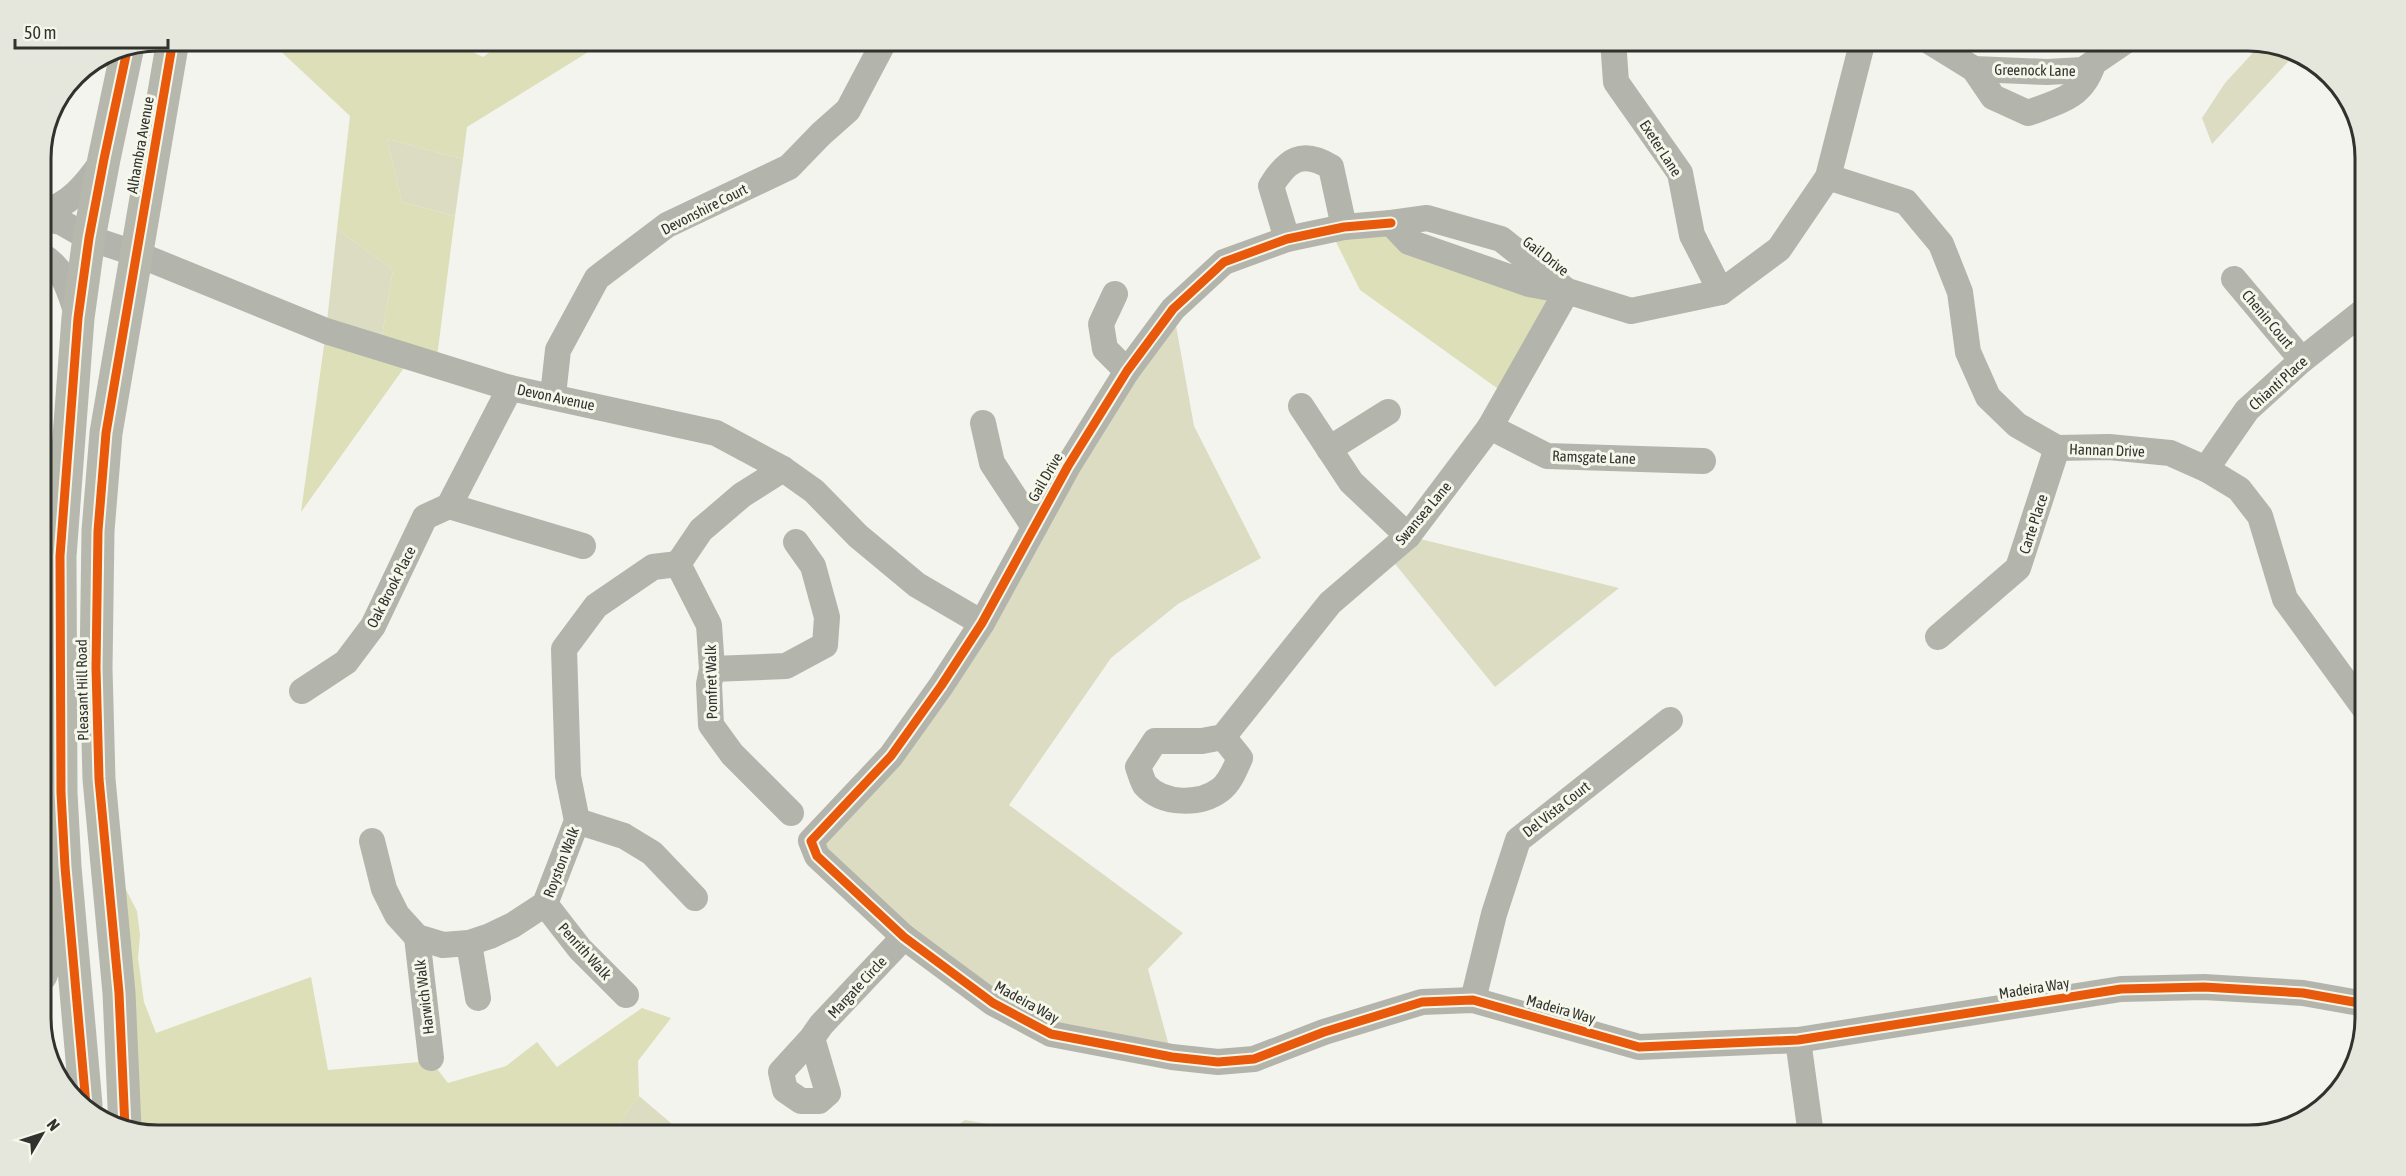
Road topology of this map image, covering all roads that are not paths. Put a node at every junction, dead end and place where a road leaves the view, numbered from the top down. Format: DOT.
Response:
graph roads {
  1 [pos="171,51"];
  2 [pos="879,51"];
  3 [pos="1614,51"];
  4 [pos="1860,51"];
  5 [pos="1945,51"];
  6 [pos="2111,51"];
  7 [pos="126,56"];
  8 [pos="2093,64"];
  9 [pos="1974,69"];
  10 [pos="104,159"];
  11 [pos="1828,177"];
  12 [pos="51,208"];
  13 [pos="51,220"];
  14 [pos="1344,227"];
  15 [pos="89,238"];
  16 [pos="1287,239"];
  17 [pos="51,244"];
  18 [pos="137,254"];
  19 [pos="51,261"];
  20 [pos="2234,279"];
  21 [pos="1567,291"];
  22 [pos="1721,292"];
  23 [pos="1115,294"];
  24 [pos="78,318"];
  25 [pos="2355,318"];
  26 [pos="2302,360"];
  27 [pos="1127,371"];
  28 [pos="510,388"];
  29 [pos="553,395"];
  30 [pos="1301,406"];
  31 [pos="1388,412"];
  32 [pos="983,423"];
  33 [pos="1490,427"];
  34 [pos="2057,448"];
  35 [pos="1329,449"];
  36 [pos="1703,461"];
  37 [pos="783,469"];
  38 [pos="2206,469"];
  39 [pos="449,506"];
  40 [pos="1034,527"];
  41 [pos="1408,536"];
  42 [pos="796,542"];
  43 [pos="583,546"];
  44 [pos="678,564"];
  45 [pos="982,623"];
  46 [pos="1938,637"];
  47 [pos="712,669"];
  48 [pos="302,691"];
  49 [pos="2355,695"];
  50 [pos="1670,720"];
  51 [pos="1223,737"];
  52 [pos="61,793"];
  53 [pos="791,813"];
  54 [pos="577,821"];
  55 [pos="372,841"];
  56 [pos="817,856"];
  57 [pos="694,898"];
  58 [pos="545,904"];
  59 [pos="51,925"];
  60 [pos="417,937"];
  61 [pos="904,937"];
  62 [pos="469,943"];
  63 [pos="626,995"];
  64 [pos="478,998"];
  65 [pos="1473,1000"];
  66 [pos="2355,1002"];
  67 [pos="812,1038"];
  68 [pos="1798,1040"];
  69 [pos="431,1058"];
  70 [pos="85,1095"];
  71 [pos="125,1119"];
  72 [pos="1810,1125"];
  1 -- 18 [label="main road, Alhambra Avenue"];
  2 -- 29 [label="street, Devonshire Court"];
  3 -- 22 [label="street, Exeter Lane"];
  4 -- 11 [label="street, Gail Drive"];
  5 -- 9 [label="street, Greenock Lane"];
  6 -- 8 [label="street, Greenock Lane"];
  7 -- 10 [label="main road, Alhambra Avenue"];
  8 -- 9 [label="street, Greenock Lane"];
  8 -- 9 [label="street, Greenock Lane"];
  10 -- 12 [label="street"];
  10 -- 15 [label="main road, Alhambra Avenue"];
  11 -- 22 [label="street, Gail Drive"];
  11 -- 34 [label="street, Hannan Drive"];
  13 -- 15 [label="street, Devon Avenue"];
  14 -- 16 [label="street, Gail Drive"];
  14 -- 16 [label="street"];
  14 -- 21 [label="street, Gail Drive"];
  15 -- 17 [label="street"];
  15 -- 18 [label="street, Devon Avenue"];
  15 -- 24 [label="main road, Pleasant Hill Road"];
  16 -- 27 [label="street, Gail Drive"];
  18 -- 28 [label="street, Devon Avenue"];
  18 -- 71 [label="main road, Pleasant Hill Road"];
  19 -- 24 [label="street"];
  20 -- 26 [label="street, Chenin Court"];
  21 -- 22 [label="street, Gail Drive"];
  21 -- 33 [label="street, Swansea Lane"];
  23 -- 27 [label="street"];
  24 -- 52 [label="main road, Pleasant Hill Road"];
  25 -- 26 [label="street, Chianti Place"];
  26 -- 38 [label="street, Chianti Place"];
  27 -- 40 [label="street, Gail Drive"];
  28 -- 29 [label="street, Devon Avenue"];
  28 -- 39 [label="street"];
  29 -- 37 [label="street, Devon Avenue"];
  30 -- 35 [label="street"];
  31 -- 35 [label="street"];
  32 -- 40 [label="street"];
  33 -- 36 [label="street, Ramsgate Lane"];
  33 -- 41 [label="street, Swansea Lane"];
  34 -- 38 [label="street, Hannan Drive"];
  34 -- 46 [label="street, Carte Place"];
  35 -- 41 [label="street"];
  37 -- 44 [label="street"];
  37 -- 45 [label="street, Devon Avenue"];
  38 -- 49 [label="street, Hannan Drive"];
  39 -- 43 [label="street"];
  39 -- 48 [label="street, Oak Brook Place"];
  40 -- 45 [label="street, Gail Drive"];
  41 -- 51 [label="street, Swansea Lane"];
  42 -- 47 [label="street"];
  44 -- 47 [label="street, Pomfret Walk"];
  44 -- 54 [label="street, Royston Walk"];
  45 -- 56 [label="street, Gail Drive"];
  47 -- 53 [label="street, Pomfret Walk"];
  50 -- 65 [label="street, Del Vista Court"];
  52 -- 59 [label="main road"];
  52 -- 70 [label="main road, Pleasant Hill Road"];
  54 -- 57 [label="street"];
  54 -- 58 [label="street, Royston Walk"];
  55 -- 60 [label="street"];
  56 -- 61 [label="street, Madeira Way"];
  58 -- 62 [label="street, Royston Walk"];
  58 -- 63 [label="street, Penrith Walk"];
  60 -- 62 [label="street, Royston Walk"];
  60 -- 69 [label="street, Harwich Walk"];
  61 -- 65 [label="street, Madeira Way"];
  61 -- 67 [label="street, Margate Circle"];
  62 -- 64 [label="street"];
  65 -- 68 [label="street, Madeira Way"];
  66 -- 68 [label="street, Madeira Way"];
  68 -- 72 [label="street"];
}
